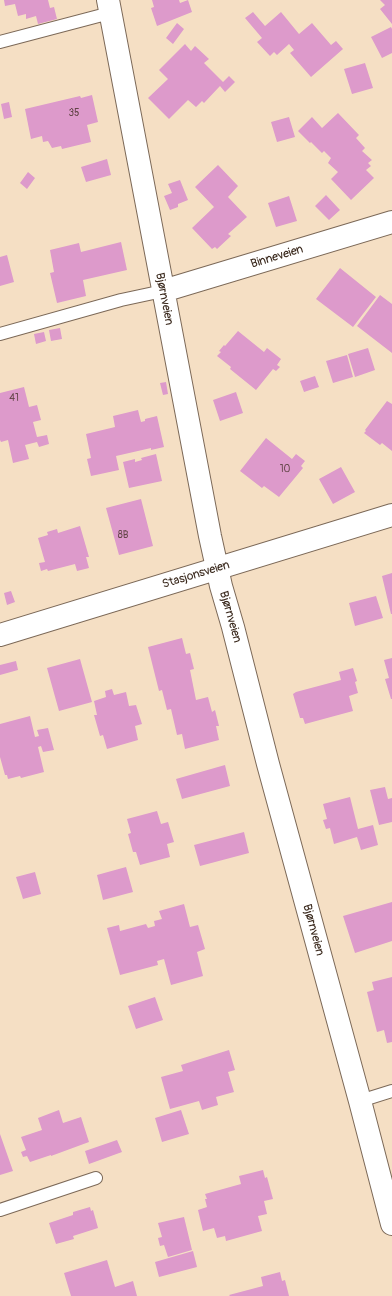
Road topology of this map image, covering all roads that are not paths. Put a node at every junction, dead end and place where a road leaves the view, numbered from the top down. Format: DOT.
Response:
graph roads {
  1 [pos="109,7"];
  2 [pos="0,42"];
  3 [pos="392,222"];
  4 [pos="163,291"];
  5 [pos="0,334"];
  6 [pos="392,515"];
  7 [pos="217,568"];
  8 [pos="0,635"];
  9 [pos="392,1091"];
  10 [pos="360,1101"];
  11 [pos="96,1178"];
  12 [pos="0,1210"];
  13 [pos="392,1224"];
  1 -- 2 [label="lane"];
  1 -- 4 [label="street, Bjørnveien"];
  3 -- 4 [label="street, Binneveien"];
  4 -- 5 [label="lane"];
  4 -- 7 [label="street, Bjørnveien"];
  6 -- 7 [label="street, Stasjonsveien"];
  7 -- 8 [label="street, Stasjonsveien"];
  7 -- 10 [label="street, Bjørnveien"];
  9 -- 10 [label="lane"];
  10 -- 13 [label="street, Bjørnveien"];
  11 -- 12 [label="lane"];
}
